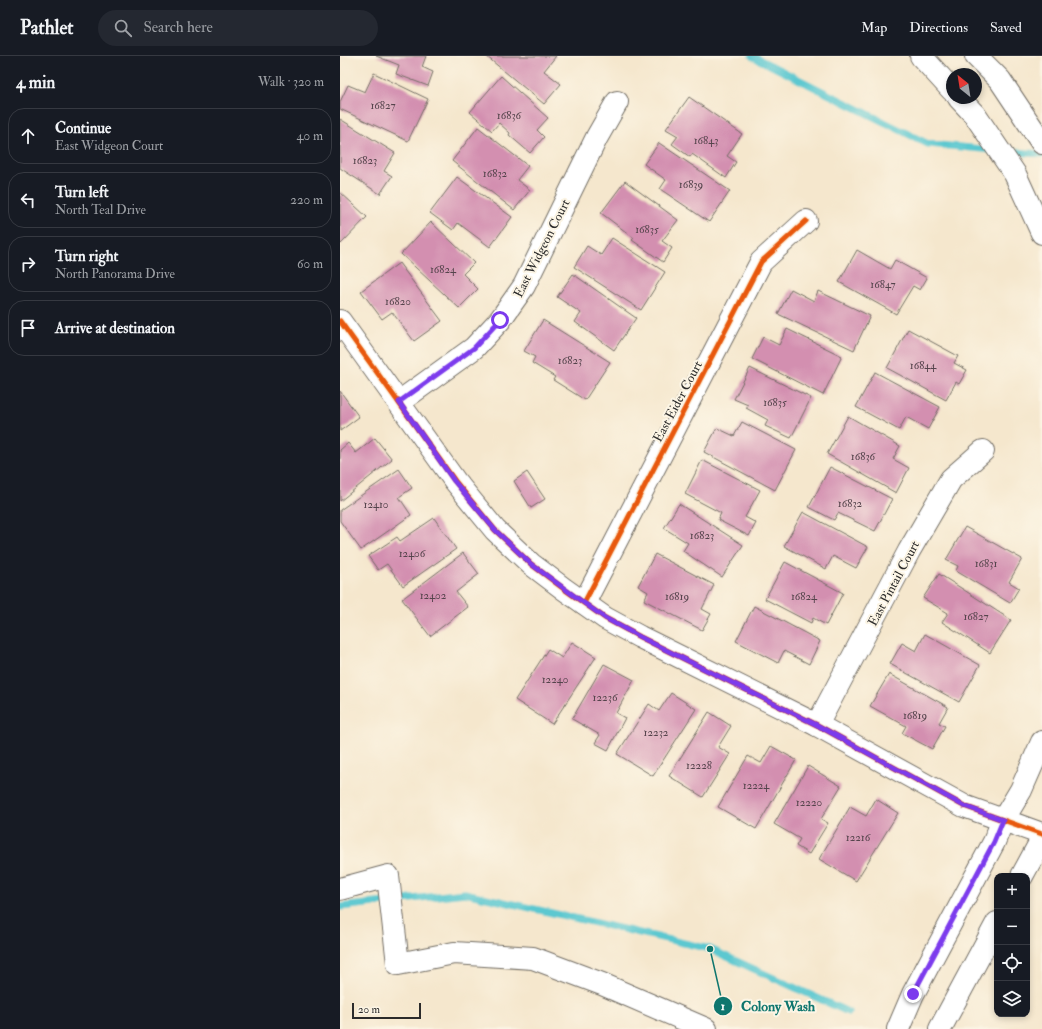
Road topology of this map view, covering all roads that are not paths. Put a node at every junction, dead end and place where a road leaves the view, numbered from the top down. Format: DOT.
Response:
graph roads {
  1 [pos="921,56"];
  2 [pos="976,56"];
  3 [pos="946,83"];
  4 [pos="617,102"];
  5 [pos="965,104"];
  6 [pos="1042,143"];
  7 [pos="806,221"];
  8 [pos="1042,233"];
  9 [pos="340,321"];
  10 [pos="399,402"];
  11 [pos="983,451"];
  12 [pos="584,603"];
  13 [pos="817,725"];
  14 [pos="1042,742"];
  15 [pos="1003,820"];
  16 [pos="1042,834"];
  17 [pos="1042,839"];
  18 [pos="1024,873"];
  19 [pos="340,889"];
  20 [pos="994,929"];
  21 [pos="706,1029"];
  22 [pos="898,1029"];
  23 [pos="940,1029"];
  1 -- 3 [label="street"];
  2 -- 6 [label="street"];
  4 -- 10 [label="street, East Widgeon Court"];
  5 -- 8 [label="street"];
  7 -- 12 [label="street, East Eider Court"];
  9 -- 10 [label="street"];
  10 -- 12 [label="street"];
  11 -- 13 [label="street, East Pintail Court"];
  12 -- 13 [label="street"];
  13 -- 15 [label="street"];
  14 -- 15 [label="street"];
  15 -- 16 [label="street"];
  15 -- 22 [label="street"];
  17 -- 18 [label="street"];
  19 -- 21 [label="street"];
  20 -- 23 [label="street"];
}
